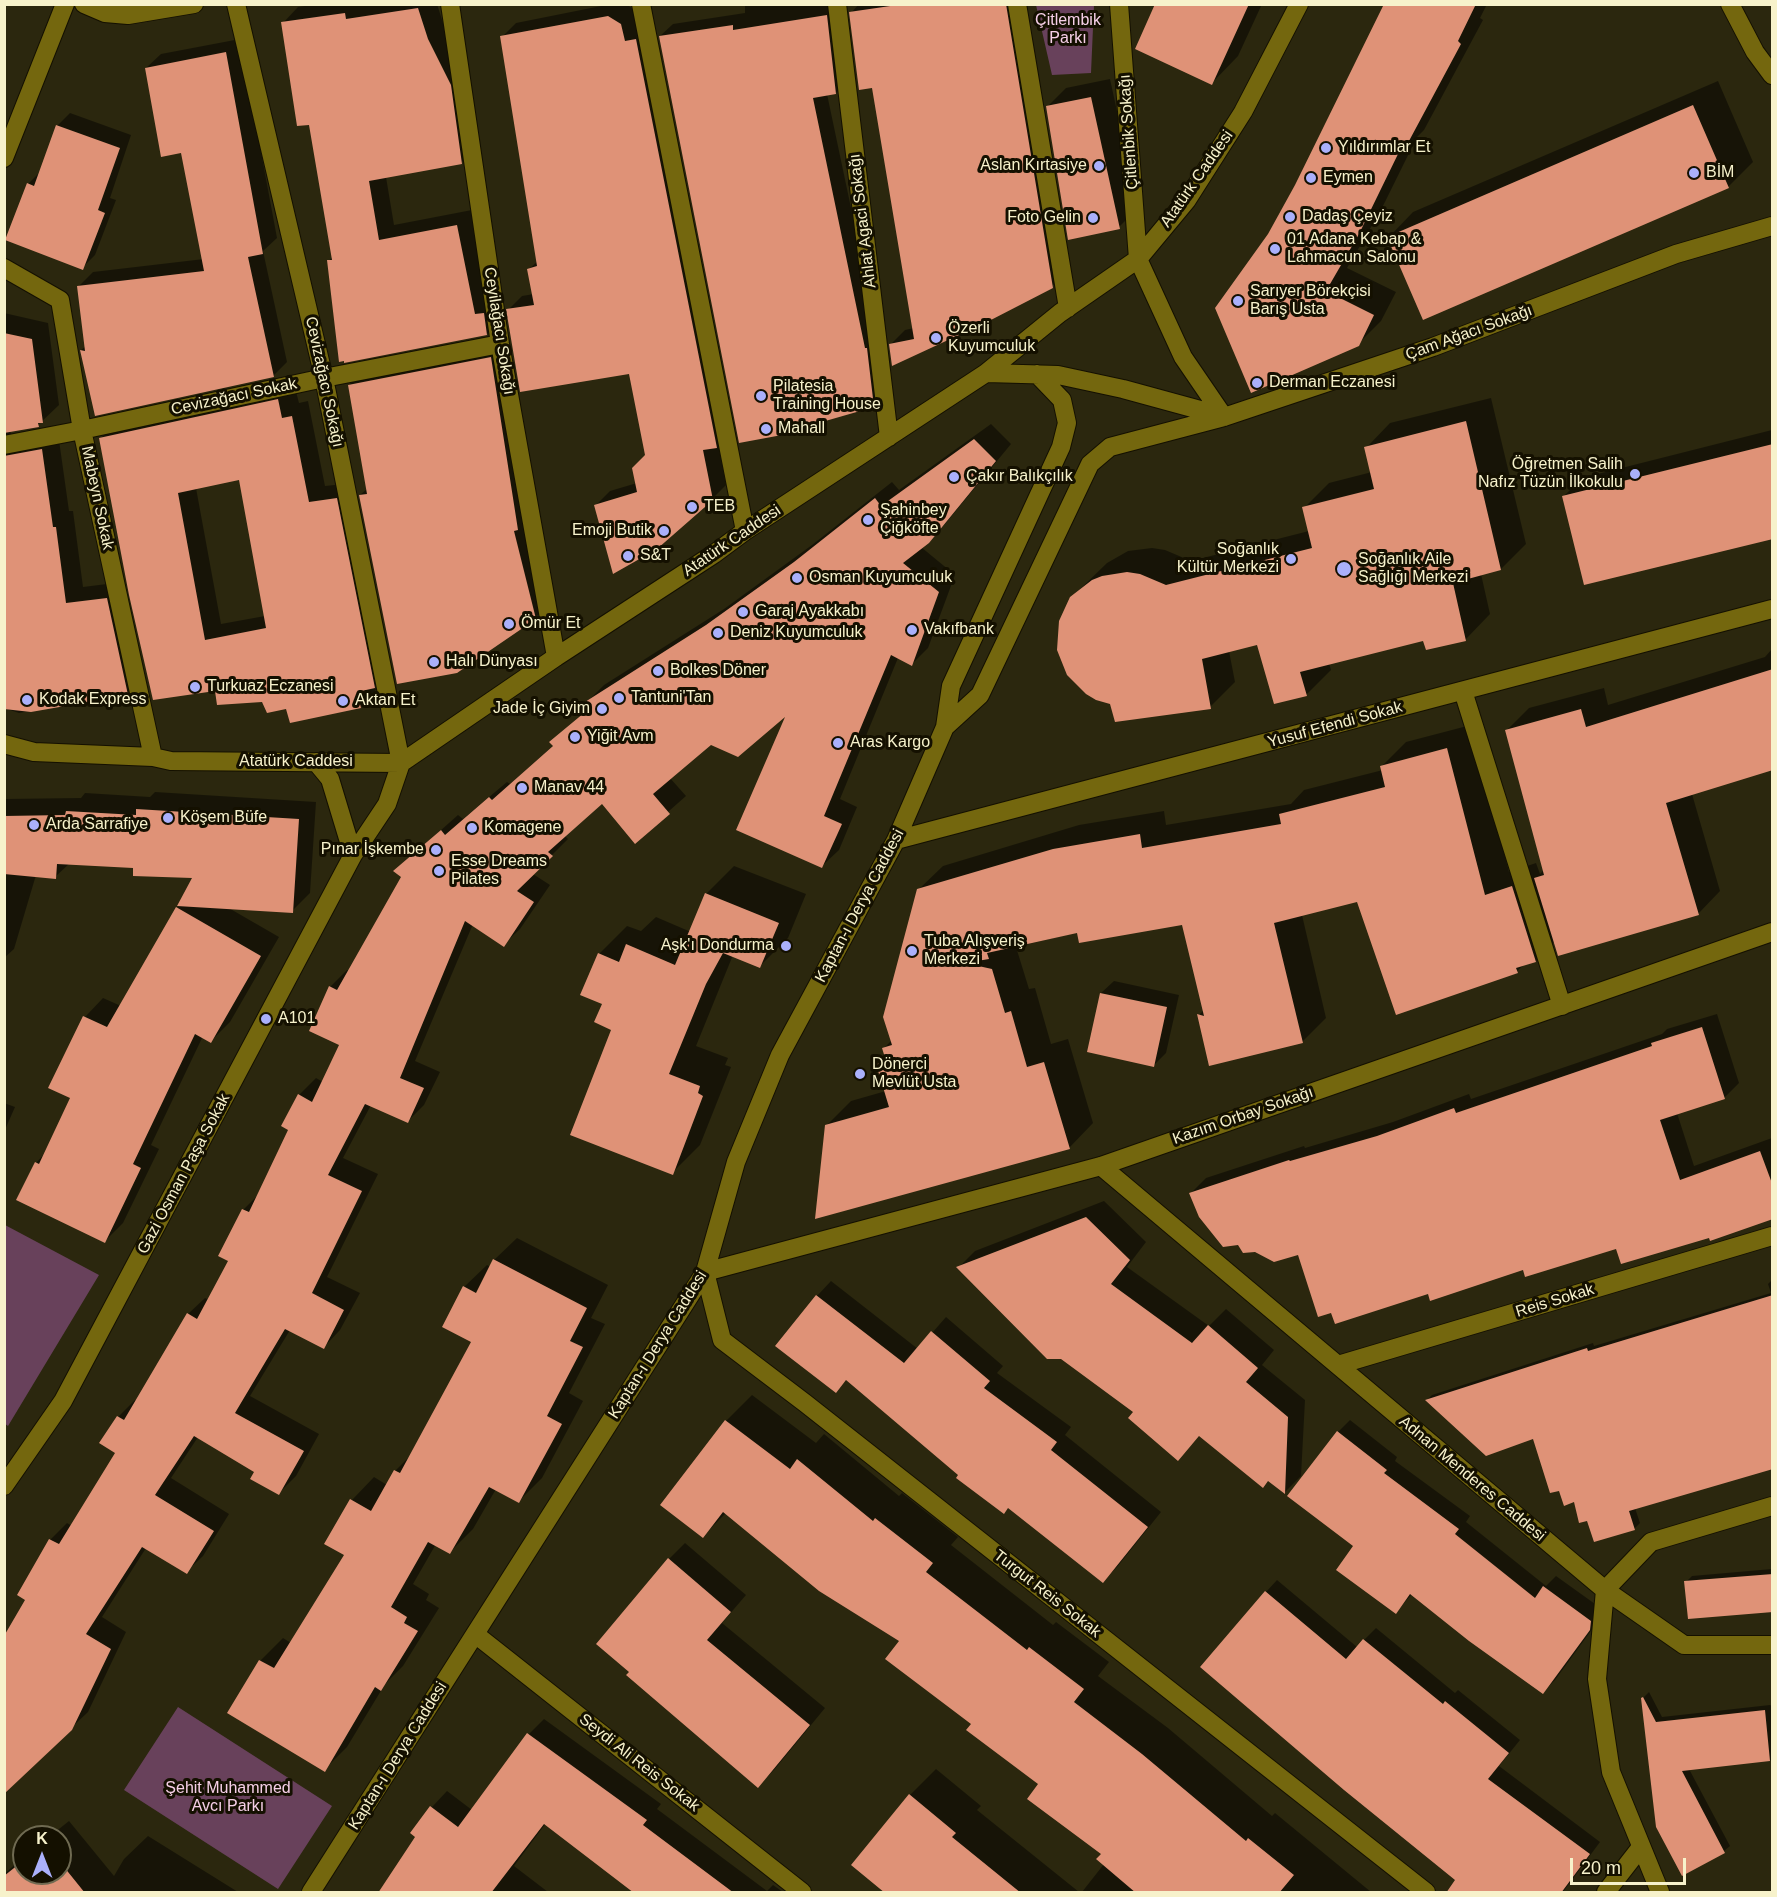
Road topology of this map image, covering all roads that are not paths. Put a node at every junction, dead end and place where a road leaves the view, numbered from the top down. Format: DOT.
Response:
graph roads {
  1 [pos="65,4"];
  2 [pos="84,4"];
  3 [pos="194,4"];
  4 [pos="236,4"];
  5 [pos="450,4"];
  6 [pos="641,4"];
  7 [pos="837,4"];
  8 [pos="1017,4"];
  9 [pos="1119,4"];
  10 [pos="1299,4"];
  11 [pos="1730,4"];
  12 [pos="1773,75"];
  13 [pos="4,158"];
  14 [pos="1773,225"];
  15 [pos="1138,260"];
  16 [pos="4,268"];
  17 [pos="1068,308"];
  18 [pos="500,344"];
  19 [pos="986,373"];
  20 [pos="1037,374"];
  21 [pos="324,378"];
  22 [pos="1224,417"];
  23 [pos="82,430"];
  24 [pos="889,437"];
  25 [pos="4,445"];
  26 [pos="745,531"];
  27 [pos="1773,609"];
  28 [pos="556,657"];
  29 [pos="1463,691"];
  30 [pos="945,727"];
  31 [pos="4,744"];
  32 [pos="153,758"];
  33 [pos="316,762"];
  34 [pos="401,763"];
  35 [pos="896,840"];
  36 [pos="353,855"];
  37 [pos="1773,932"];
  38 [pos="1562,1006"];
  39 [pos="1101,1166"];
  40 [pos="1773,1236"];
  41 [pos="705,1272"];
  42 [pos="1338,1365"];
  43 [pos="4,1486"];
  44 [pos="1773,1506"];
  45 [pos="1605,1590"];
  46 [pos="475,1634"];
  47 [pos="1773,1645"];
  48 [pos="1641,1847"];
  49 [pos="311,1893"];
  50 [pos="802,1893"];
  51 [pos="1426,1893"];
  52 [pos="1606,1893"];
  53 [pos="1660,1893"];
  1 -- 13 [label="street"];
  2 -- 3 [label="street"];
  4 -- 21 [label="street, Cevizağacı Sokağı"];
  5 -- 18 [label="street, Ceyilağacı Sokağı"];
  6 -- 26 [label="street"];
  7 -- 24 [label="street, Ahlat Agaci Sokağı"];
  8 -- 17 [label="street"];
  9 -- 15 [label="street, Çitlenbik Sokağı"];
  10 -- 15 [label="street, Atatürk Caddesi"];
  11 -- 12 [label="street"];
  14 -- 22 [label="street, Çam Ağacı Sokağı"];
  15 -- 17 [label="street, Atatürk Caddesi"];
  15 -- 22 [label="street"];
  16 -- 23 [label="street, Mabeyn Sokak"];
  17 -- 19 [label="street, Atatürk Caddesi"];
  18 -- 21 [label="street, Cevizağacı Sokak"];
  18 -- 28 [label="street, Ceyilağacı Sokağı"];
  19 -- 20 [label="street"];
  19 -- 24 [label="street, Atatürk Caddesi"];
  20 -- 22 [label="street"];
  20 -- 30 [label="street, Kaptan-ı Derya Caddesi"];
  21 -- 23 [label="street, Cevizağacı Sokak"];
  21 -- 34 [label="street, Cevizağacı Sokağı"];
  22 -- 30 [label="street, Kaptan-ı Derya Caddesi"];
  23 -- 25 [label="street, Cevizağacı Sokak"];
  23 -- 32 [label="street, Mabeyn Sokak"];
  24 -- 26 [label="street, Atatürk Caddesi"];
  26 -- 28 [label="street, Atatürk Caddesi"];
  27 -- 29 [label="street, Yusuf Efendi Sokak"];
  28 -- 34 [label="street, Atatürk Caddesi"];
  29 -- 35 [label="street, Yusuf Efendi Sokak"];
  29 -- 38 [label="street"];
  30 -- 35 [label="street, Kaptan-ı Derya Caddesi"];
  31 -- 32 [label="street, Atatürk Caddesi"];
  32 -- 33 [label="street, Atatürk Caddesi"];
  33 -- 34 [label="street, Atatürk Caddesi"];
  33 -- 36 [label="street"];
  34 -- 36 [label="street, Gazi Osman Paşa Sokak"];
  35 -- 41 [label="street, Kaptan-ı Derya Caddesi"];
  36 -- 43 [label="street, Gazi Osman Paşa Sokak"];
  37 -- 38 [label="street, Kazım Orbay Sokağı"];
  38 -- 39 [label="street, Kazım Orbay Sokağı"];
  39 -- 41 [label="street, Kazım Orbay Sokağı"];
  39 -- 42 [label="street, Adnan Menderes Caddesi"];
  40 -- 42 [label="street, Reis Sokak"];
  41 -- 46 [label="street, Kaptan-ı Derya Caddesi"];
  41 -- 51 [label="street, Turgut Reis Sokak"];
  42 -- 45 [label="street, Adnan Menderes Caddesi"];
  44 -- 45 [label="street"];
  45 -- 47 [label="street, Adnan Menderes Caddesi"];
  45 -- 48 [label="street"];
  46 -- 49 [label="street, Kaptan-ı Derya Caddesi"];
  46 -- 50 [label="street, Seydi Ali Reis Sokak"];
  48 -- 52 [label="street"];
  48 -- 53 [label="street"];
}
